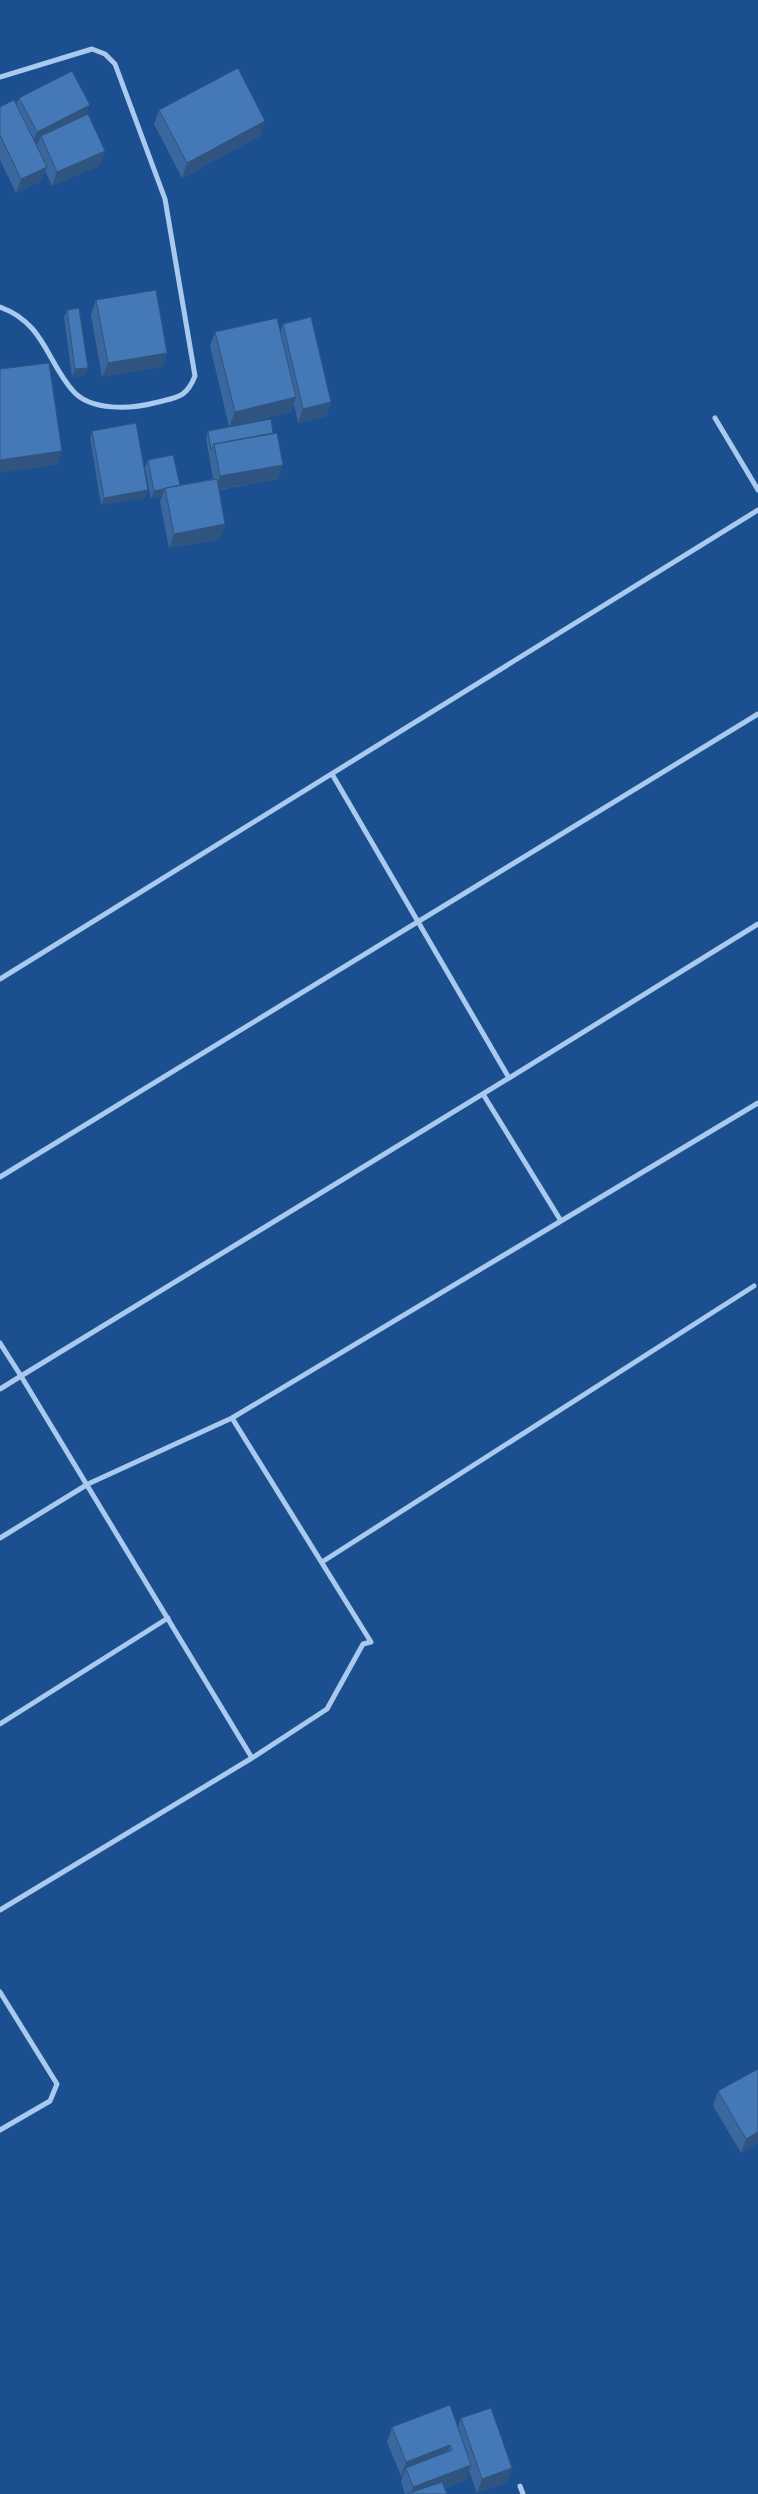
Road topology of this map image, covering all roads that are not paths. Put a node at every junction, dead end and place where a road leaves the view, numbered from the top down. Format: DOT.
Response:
graph roads {
  1 [pos="0,77"];
  2 [pos="0,307"];
  3 [pos="714,418"];
  4 [pos="758,490"];
  5 [pos="758,510"];
  6 [pos="758,714"];
  7 [pos="332,774"];
  8 [pos="419,921"];
  9 [pos="758,924"];
  10 [pos="0,979"];
  11 [pos="509,1078"];
  12 [pos="483,1094"];
  13 [pos="758,1103"];
  14 [pos="0,1177"];
  15 [pos="561,1222"];
  16 [pos="754,1286"];
  17 [pos="0,1343"];
  18 [pos="20,1376"];
  19 [pos="0,1389"];
  20 [pos="232,1418"];
  21 [pos="88,1484"];
  22 [pos="0,1538"];
  23 [pos="322,1562"];
  24 [pos="168,1618"];
  25 [pos="0,1724"];
  26 [pos="252,1758"];
  27 [pos="0,1910"];
  28 [pos="0,1992"];
  29 [pos="0,2130"];
  30 [pos="520,2486"];
  31 [pos="523,2494"];
  1 -- 2 [label="street"];
  3 -- 4 [label="street"];
  5 -- 7 [label="street"];
  6 -- 8 [label="street"];
  7 -- 8 [label="street"];
  7 -- 10 [label="street"];
  8 -- 11 [label="street"];
  8 -- 14 [label="street"];
  9 -- 11 [label="street"];
  11 -- 12 [label="street"];
  12 -- 15 [label="street"];
  12 -- 18 [label="street"];
  13 -- 15 [label="street"];
  15 -- 20 [label="street"];
  16 -- 23 [label="street"];
  17 -- 18 [label="street"];
  18 -- 19 [label="street"];
  18 -- 21 [label="street"];
  20 -- 21 [label="street"];
  20 -- 23 [label="street"];
  21 -- 22 [label="street"];
  21 -- 24 [label="street"];
  23 -- 26 [label="street"];
  24 -- 25 [label="street"];
  24 -- 26 [label="street"];
  26 -- 27 [label="street"];
  28 -- 29 [label="street"];
  30 -- 31 [label="street"];
}
